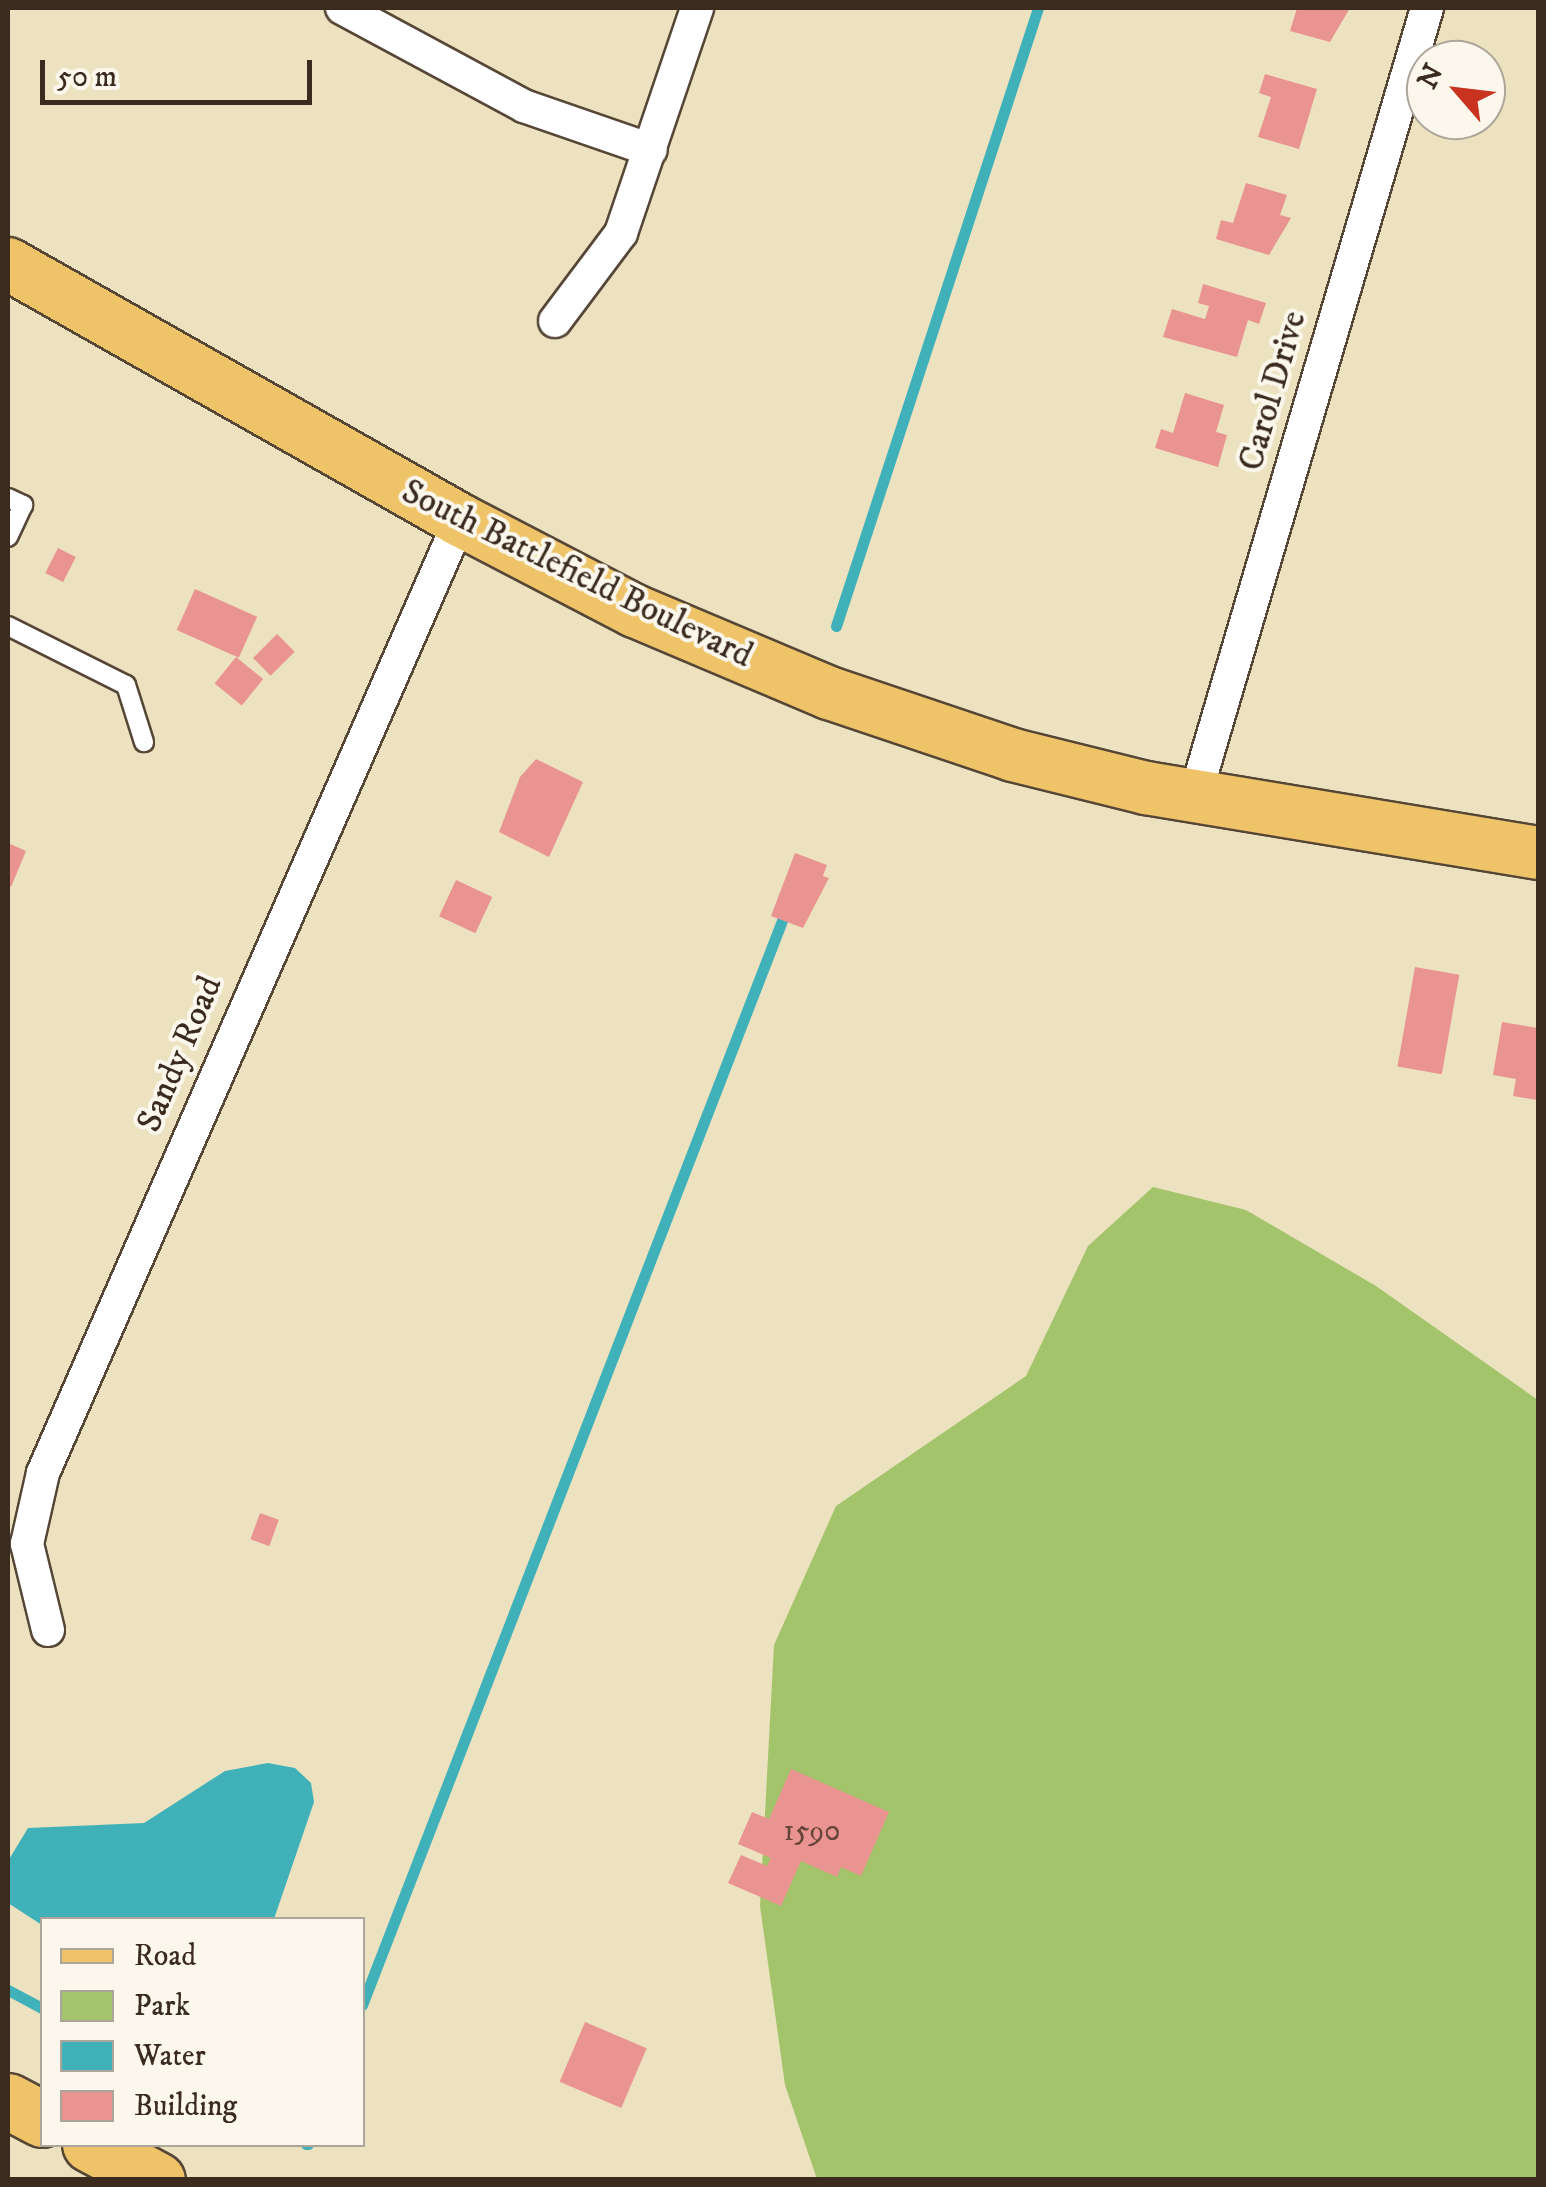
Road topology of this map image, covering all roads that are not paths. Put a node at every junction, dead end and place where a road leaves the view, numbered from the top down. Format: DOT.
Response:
graph roads {
  1 [pos="342,8"];
  2 [pos="698,8"];
  3 [pos="1427,8"];
  4 [pos="651,150"];
  5 [pos="8,264"];
  6 [pos="554,321"];
  7 [pos="8,498"];
  8 [pos="460,520"];
  9 [pos="8,538"];
  10 [pos="8,626"];
  11 [pos="144,742"];
  12 [pos="1195,796"];
  13 [pos="1538,852"];
  14 [pos="48,1630"];
  15 [pos="8,2101"];
  16 [pos="40,2118"];
  17 [pos="96,2147"];
  18 [pos="157,2180"];
  1 -- 4 [label="street"];
  2 -- 4 [label="street"];
  3 -- 12 [label="street, Carol Drive"];
  4 -- 6 [label="street"];
  5 -- 8 [label="main road, South Battlefield Boulevard"];
  7 -- 9 [label="lane"];
  8 -- 12 [label="main road, South Battlefield Boulevard"];
  8 -- 14 [label="street, Sandy Road"];
  10 -- 11 [label="lane"];
  12 -- 13 [label="main road, South Battlefield Boulevard"];
  15 -- 16 [label="highway"];
  17 -- 18 [label="highway"];
}
